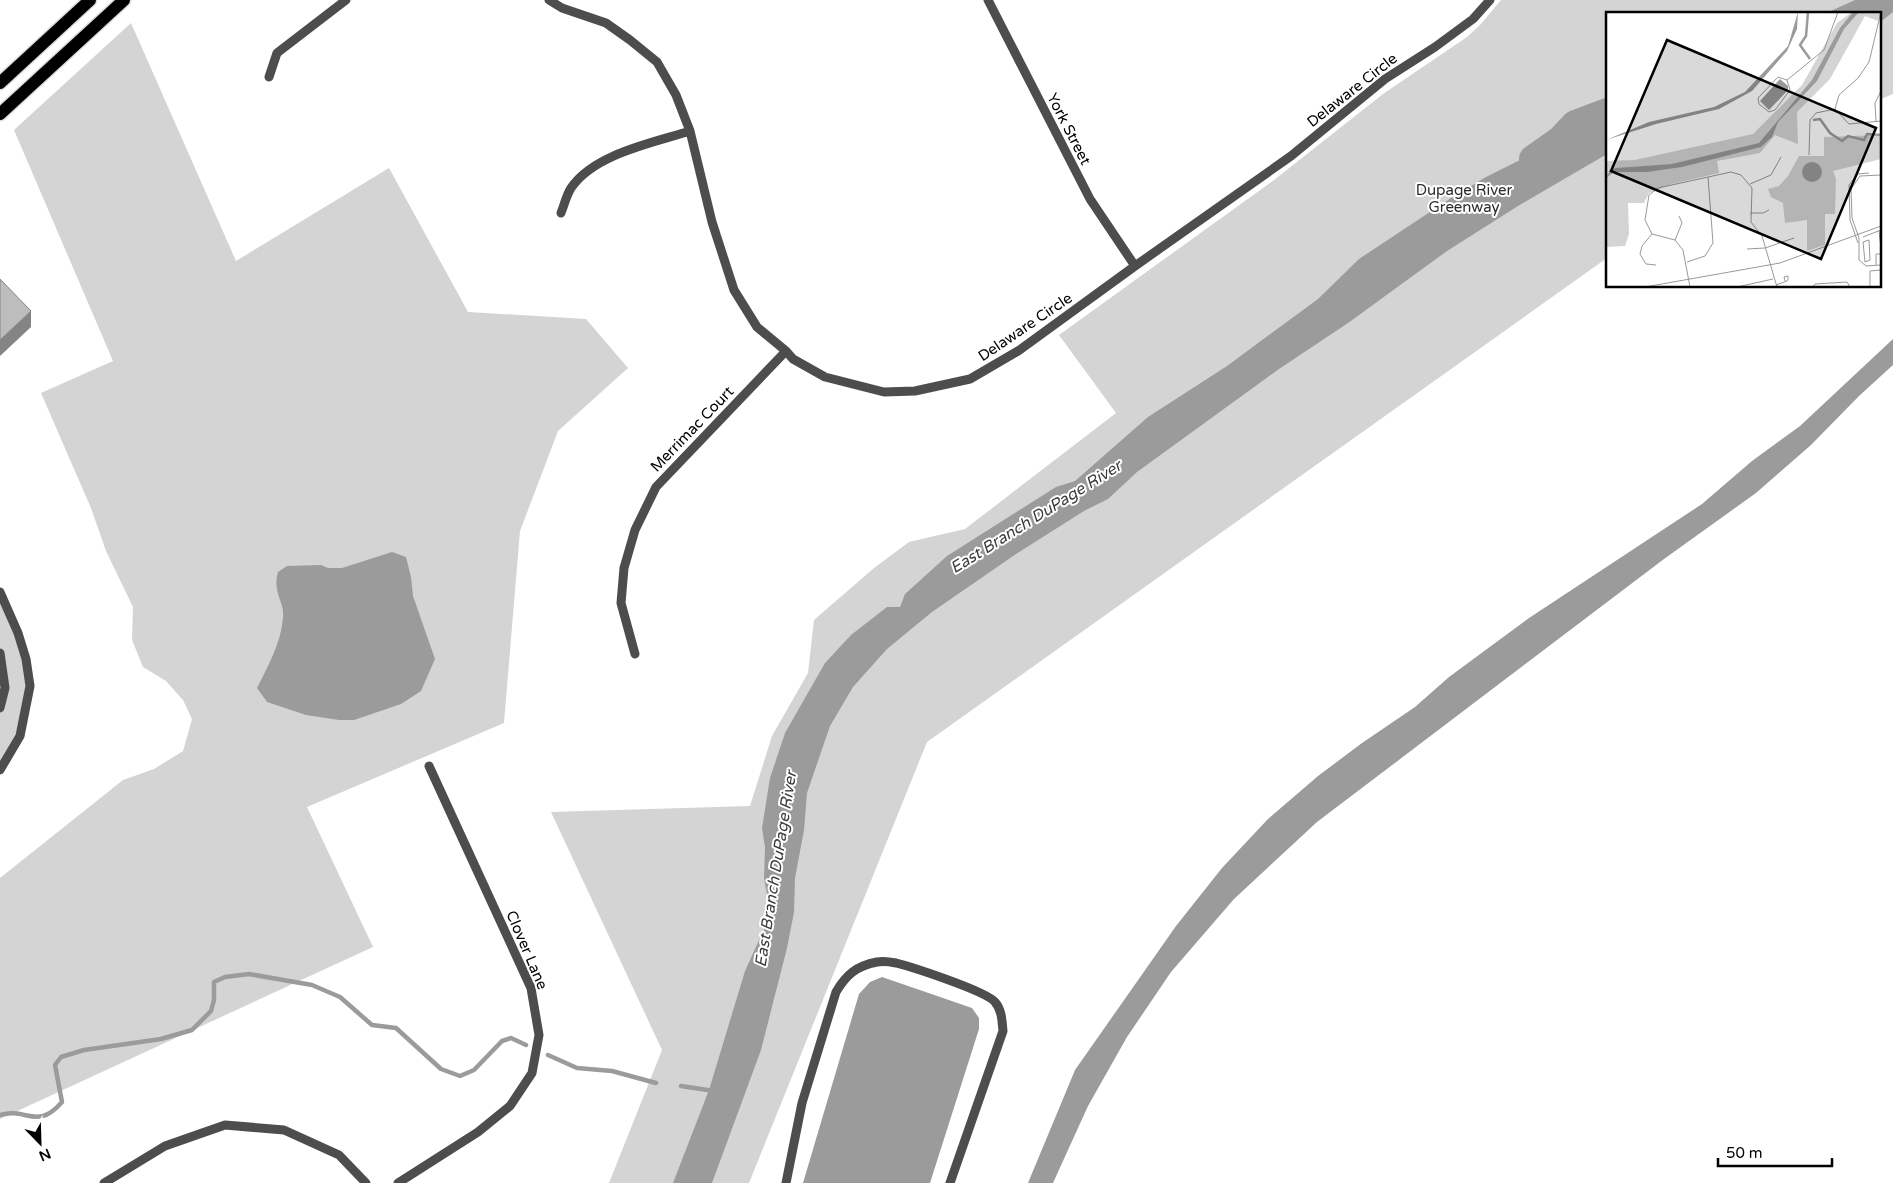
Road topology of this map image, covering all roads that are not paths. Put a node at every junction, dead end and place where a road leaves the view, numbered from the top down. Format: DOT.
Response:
graph roads {
  1 [pos="90,0"];
  2 [pos="124,0"];
  3 [pos="346,0"];
  4 [pos="549,0"];
  5 [pos="988,0"];
  6 [pos="1490,0"];
  7 [pos="270,77"];
  8 [pos="0,83"];
  9 [pos="0,114"];
  10 [pos="690,131"];
  11 [pos="561,214"];
  12 [pos="1135,266"];
  13 [pos="786,351"];
  14 [pos="0,592"];
  15 [pos="0,653"];
  16 [pos="635,654"];
  17 [pos="0,708"];
  18 [pos="429,766"];
  19 [pos="0,770"];
  20 [pos="104,1183"];
  21 [pos="366,1183"];
  22 [pos="398,1183"];
  23 [pos="786,1183"];
  24 [pos="950,1183"];
  1 -- 8 [label="main road"];
  2 -- 9 [label="main road"];
  3 -- 7 [label="street"];
  4 -- 10 [label="street, Delaware Circle"];
  5 -- 12 [label="street, York Street"];
  6 -- 12 [label="street, Delaware Circle"];
  10 -- 11 [label="street"];
  10 -- 13 [label="street, Delaware Circle"];
  12 -- 13 [label="street, Delaware Circle"];
  13 -- 16 [label="street, Merrimac Court"];
  14 -- 19 [label="street"];
  15 -- 17 [label="street"];
  18 -- 22 [label="street, Clover Lane"];
  20 -- 21 [label="street"];
  23 -- 24 [label="street"];
}
